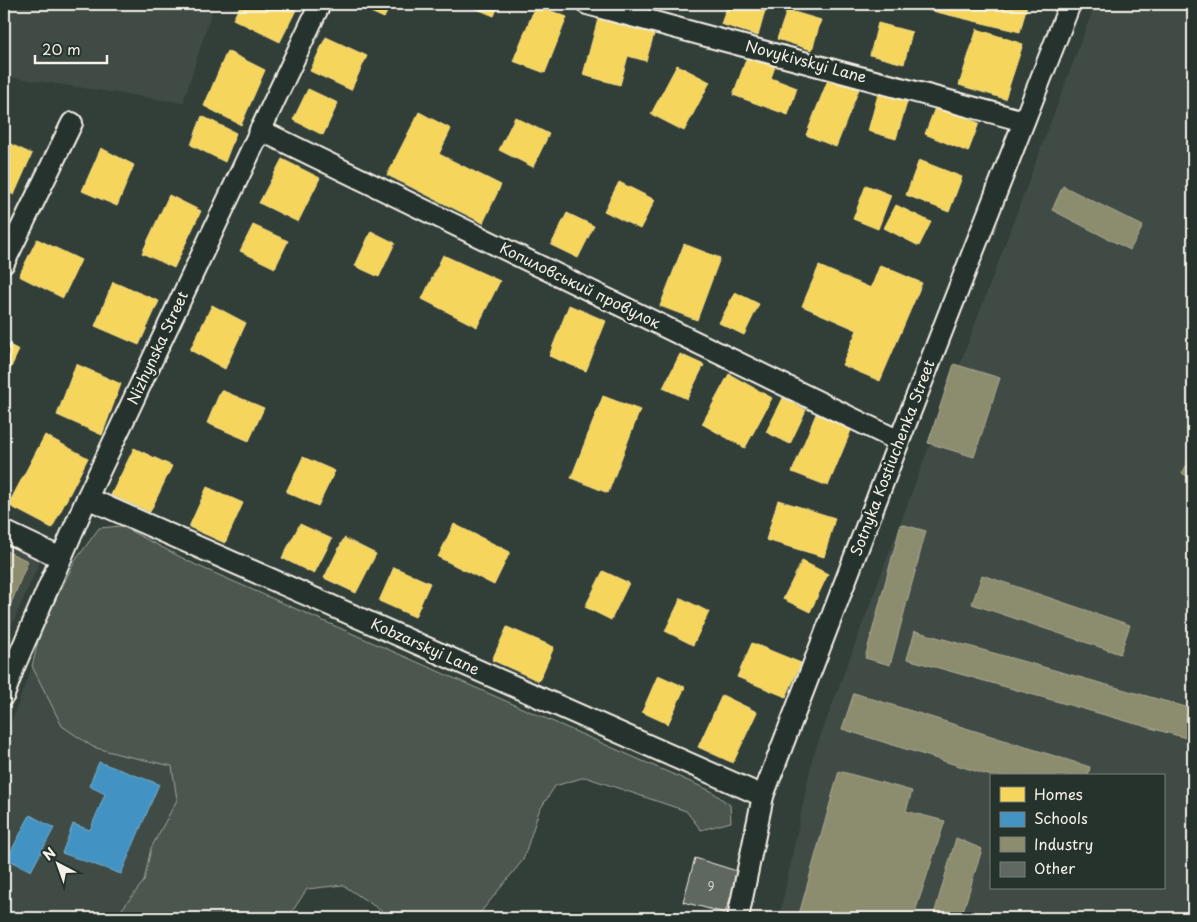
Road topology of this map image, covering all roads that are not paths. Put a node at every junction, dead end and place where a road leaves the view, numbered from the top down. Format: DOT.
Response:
graph roads {
  1 [pos="320,4"];
  2 [pos="588,4"];
  3 [pos="1070,4"];
  4 [pos="1024,121"];
  5 [pos="72,123"];
  6 [pos="260,130"];
  7 [pos="4,262"];
  8 [pos="899,441"];
  9 [pos="87,498"];
  10 [pos="4,531"];
  11 [pos="60,558"];
  12 [pos="4,695"];
  13 [pos="763,796"];
  14 [pos="738,918"];
  1 -- 6 [label="street, Nizhynska Street"];
  2 -- 4 [label="street, Novykivskyi Lane"];
  3 -- 4 [label="street, Sotnyka Kostiuchenka Street"];
  4 -- 8 [label="street, Sotnyka Kostiuchenka Street"];
  5 -- 7 [label="street"];
  6 -- 8 [label="street, Копиловський провулок"];
  6 -- 9 [label="street, Nizhynska Street"];
  8 -- 13 [label="street, Sotnyka Kostiuchenka Street"];
  9 -- 11 [label="street, Nizhynska Street"];
  9 -- 13 [label="street, Kobzarskyi Lane"];
  10 -- 11 [label="street"];
  11 -- 12 [label="street, Nizhynska Street"];
  13 -- 14 [label="street, Sotnyka Kostiuchenka Street"];
}
